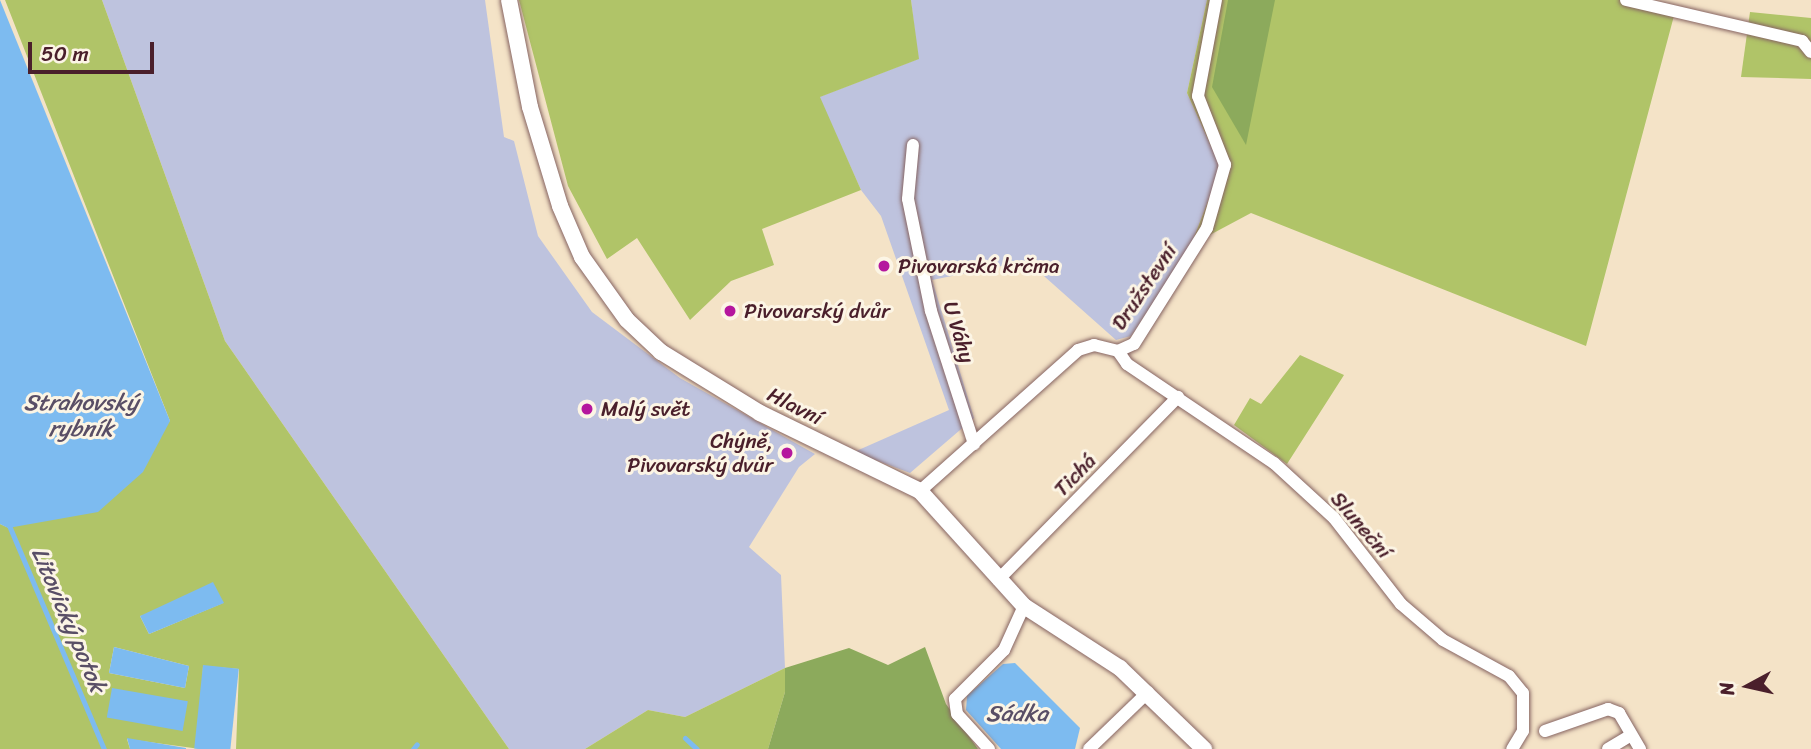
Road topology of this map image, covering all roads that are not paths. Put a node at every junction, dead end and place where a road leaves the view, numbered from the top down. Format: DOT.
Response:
graph roads {
  1 [pos="509,0"];
  2 [pos="1216,0"];
  3 [pos="1626,0"];
  4 [pos="1811,52"];
  5 [pos="913,145"];
  6 [pos="1118,351"];
  7 [pos="1178,397"];
  8 [pos="974,444"];
  9 [pos="920,491"];
  10 [pos="998,580"];
  11 [pos="1024,606"];
  12 [pos="1148,692"];
  13 [pos="1545,731"];
  14 [pos="1628,737"];
  15 [pos="989,749"];
  16 [pos="1089,749"];
  17 [pos="1204,749"];
  18 [pos="1512,749"];
  19 [pos="1608,749"];
  20 [pos="1640,749"];
  1 -- 9 [label="street, Hlavní"];
  2 -- 6 [label="street, Družstevní"];
  3 -- 4 [label="street"];
  5 -- 8 [label="street, U Váhy"];
  6 -- 7 [label="street, Sluneční"];
  6 -- 8 [label="street, Družstevní"];
  7 -- 10 [label="street, Tichá"];
  7 -- 18 [label="street, Sluneční"];
  8 -- 9 [label="street, Družstevní"];
  9 -- 10 [label="street, Hlavní"];
  10 -- 11 [label="street, Hlavní"];
  11 -- 12 [label="street, Hlavní"];
  11 -- 15 [label="street"];
  12 -- 16 [label="street"];
  12 -- 17 [label="street, Hlavní"];
  13 -- 14 [label="street"];
  14 -- 19 [label="street"];
  14 -- 20 [label="street"];
}
